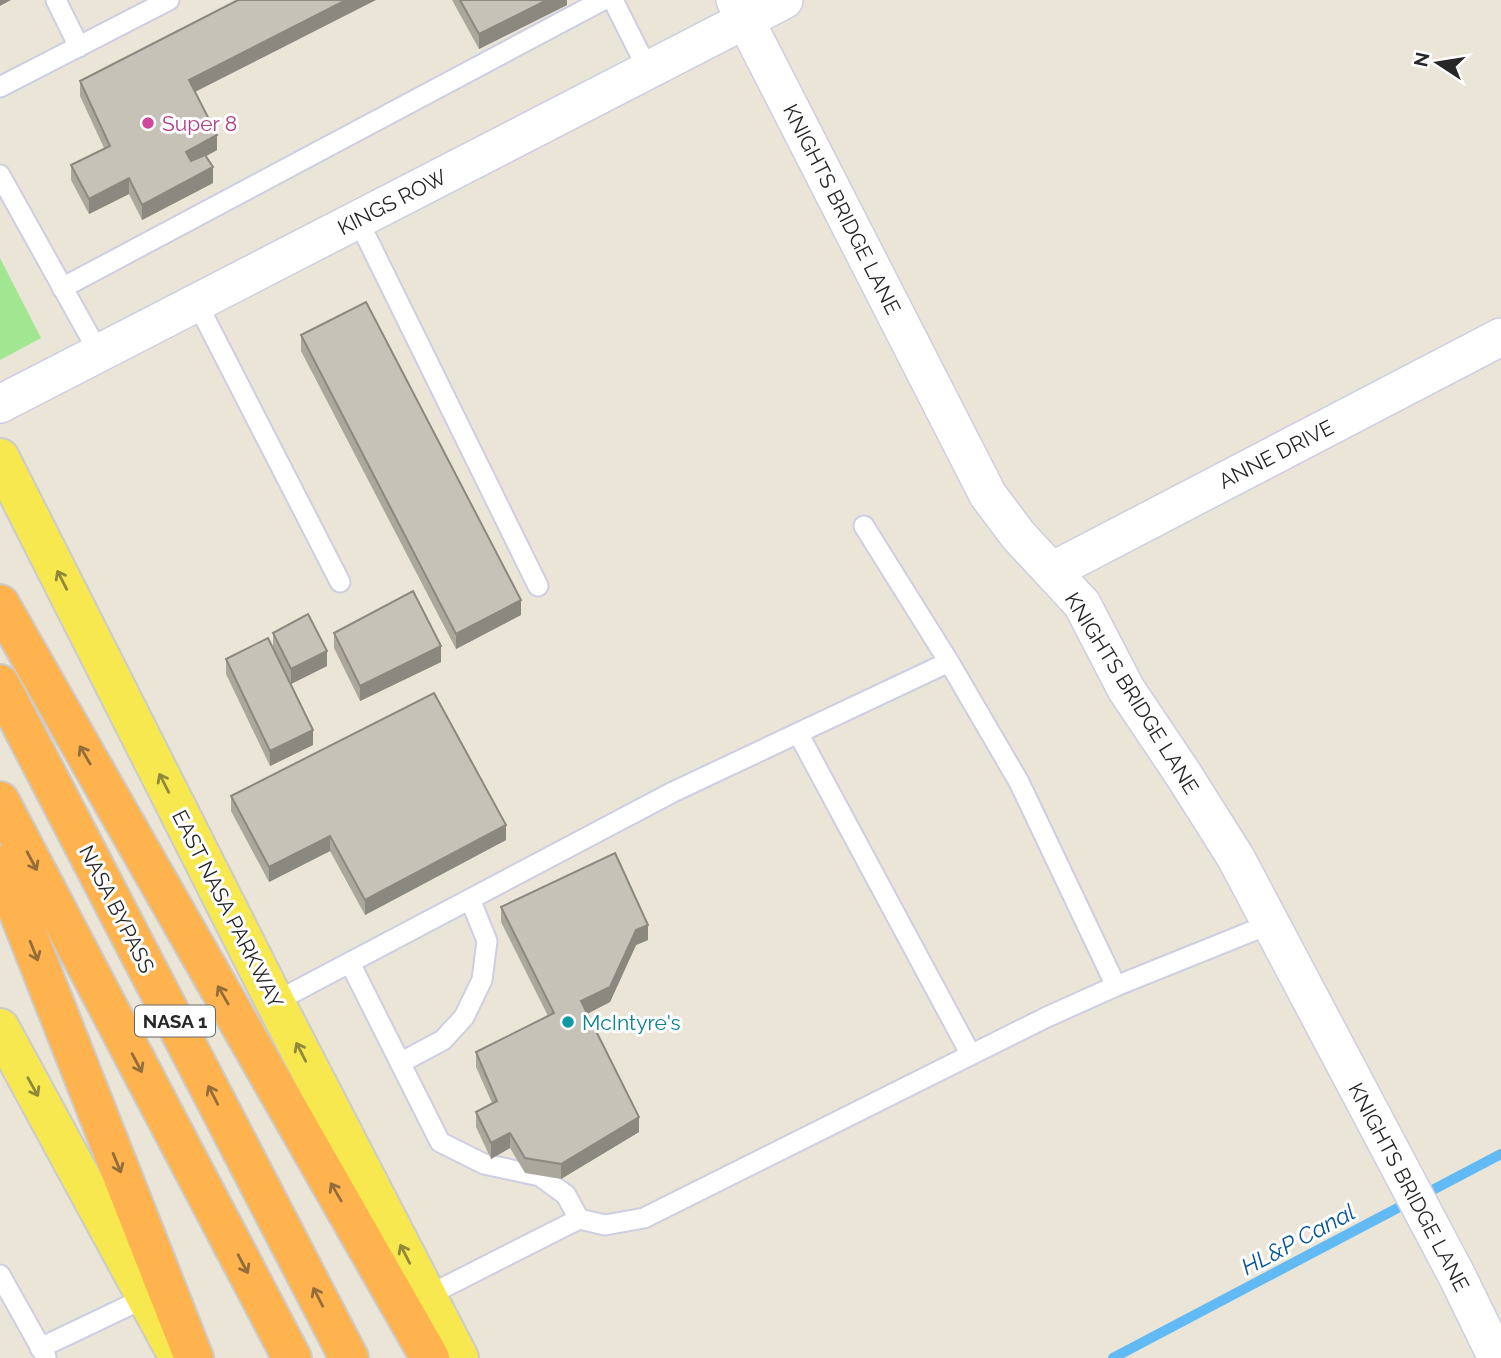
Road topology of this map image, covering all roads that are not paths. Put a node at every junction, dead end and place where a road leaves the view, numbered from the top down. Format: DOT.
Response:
graph roads {
  1 [pos="56,0"];
  2 [pos="169,0"];
  3 [pos="603,0"];
  4 [pos="612,0"];
  5 [pos="784,0"];
  6 [pos="741,10"];
  7 [pos="79,47"];
  8 [pos="648,70"];
  9 [pos="0,88"];
  10 [pos="0,175"];
  11 [pos="358,220"];
  12 [pos="62,288"];
  13 [pos="197,303"];
  14 [pos="1501,337"];
  15 [pos="99,353"];
  16 [pos="0,404"];
  17 [pos="0,458"];
  18 [pos="864,526"];
  19 [pos="1052,570"];
  20 [pos="340,582"];
  21 [pos="538,586"];
  22 [pos="0,604"];
  23 [pos="949,662"];
  24 [pos="0,684"];
  25 [pos="798,733"];
  26 [pos="0,801"];
  27 [pos="0,865"];
  28 [pos="470,899"];
  29 [pos="1270,924"];
  30 [pos="350,963"];
  31 [pos="1116,986"];
  32 [pos="275,1002"];
  33 [pos="0,1028"];
  34 [pos="971,1055"];
  35 [pos="400,1063"];
  36 [pos="579,1219"];
  37 [pos="0,1275"];
  38 [pos="427,1296"];
  39 [pos="147,1297"];
  40 [pos="43,1353"];
  41 [pos="179,1358"];
  42 [pos="194,1358"];
  43 [pos="292,1358"];
  44 [pos="349,1358"];
  45 [pos="430,1358"];
  46 [pos="459,1358"];
  47 [pos="1497,1358"];
  1 -- 7 [label="lane"];
  2 -- 7 [label="lane"];
  3 -- 12 [label="lane"];
  4 -- 8 [label="lane"];
  5 -- 6 [label="street, KINGS ROW"];
  6 -- 8 [label="street, KINGS ROW"];
  6 -- 19 [label="street, KNIGHTS BRIDGE LANE"];
  7 -- 9 [label="lane"];
  8 -- 11 [label="street, KINGS ROW"];
  10 -- 12 [label="lane"];
  11 -- 13 [label="street, KINGS ROW"];
  11 -- 21 [label="lane"];
  12 -- 15 [label="lane"];
  13 -- 15 [label="street, KINGS ROW"];
  13 -- 20 [label="lane"];
  14 -- 19 [label="street, ANNE DRIVE"];
  15 -- 16 [label="street, KINGS ROW"];
  32 -- 17 [label="main road, EAST NASA PARKWAY, one-way"];
  18 -- 23 [label="lane"];
  19 -- 29 [label="street, KNIGHTS BRIDGE LANE"];
  45 -- 22 [label="highway, one-way"];
  23 -- 25 [label="lane"];
  23 -- 31 [label="lane"];
  44 -- 24 [label="highway, NASA BYPASS / NASA 1, one-way"];
  25 -- 28 [label="lane"];
  25 -- 34 [label="lane"];
  26 -- 43 [label="highway, NASA 1, one-way"];
  27 -- 42 [label="highway, one-way"];
  28 -- 30 [label="lane"];
  28 -- 35 [label="lane"];
  29 -- 31 [label="lane"];
  29 -- 47 [label="street, KNIGHTS BRIDGE LANE"];
  30 -- 32 [label="lane"];
  30 -- 35 [label="lane"];
  31 -- 34 [label="lane"];
  38 -- 32 [label="main road, EAST NASA PARKWAY, one-way"];
  33 -- 39 [label="main road, one-way"];
  34 -- 36 [label="lane"];
  35 -- 36 [label="lane"];
  36 -- 38 [label="lane"];
  37 -- 40 [label="lane"];
  38 -- 46 [label="main road, EAST NASA PARKWAY"];
  39 -- 40 [label="lane"];
  39 -- 41 [label="main road"];
}
